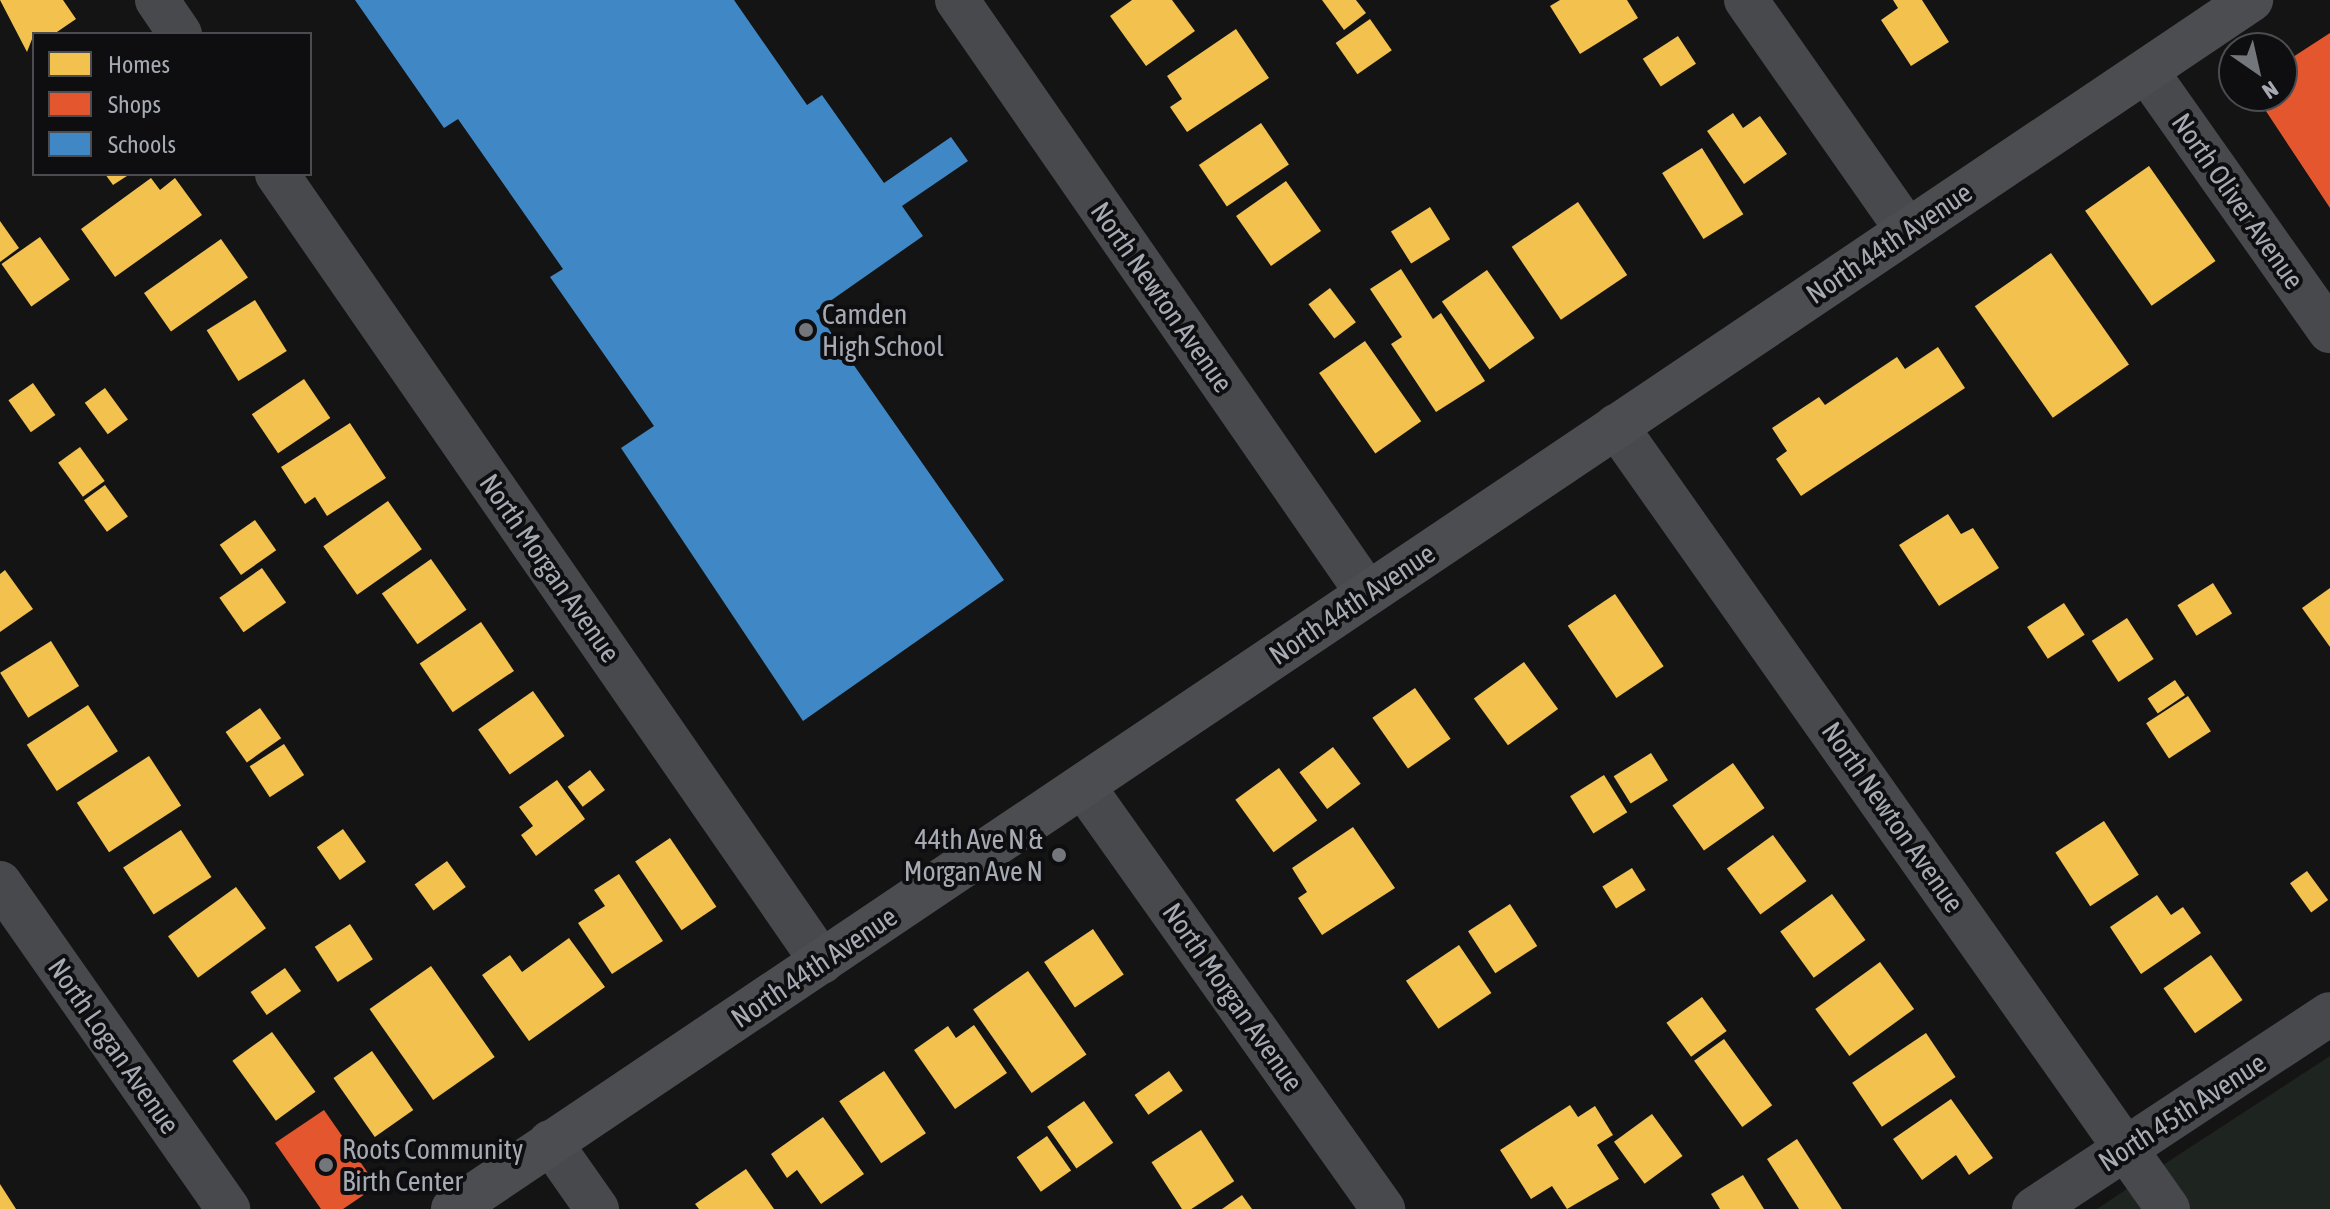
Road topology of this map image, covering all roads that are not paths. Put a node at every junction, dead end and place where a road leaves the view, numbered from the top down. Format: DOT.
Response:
graph roads {
  1 [pos="157,0"];
  2 [pos="957,0"];
  3 [pos="1746,0"];
  4 [pos="2251,0"];
  5 [pos="179,32"];
  6 [pos="2147,72"];
  7 [pos="278,176"];
  8 [pos="1907,230"];
  9 [pos="2330,331"];
  10 [pos="1616,426"];
  11 [pos="1368,594"];
  12 [pos="1083,786"];
  13 [pos="0,883"];
  14 [pos="822,962"];
  15 [pos="2330,1014"];
  16 [pos="550,1142"];
  17 [pos="2126,1148"];
  18 [pos="228,1209"];
  19 [pos="453,1209"];
  20 [pos="597,1209"];
  21 [pos="1383,1209"];
  22 [pos="2034,1209"];
  23 [pos="2168,1209"];
  1 -- 5 [label="street"];
  2 -- 11 [label="street, North Newton Avenue"];
  3 -- 8 [label="street"];
  4 -- 6 [label="street, North 44th Avenue"];
  6 -- 8 [label="street, North 44th Avenue"];
  6 -- 9 [label="street, North Oliver Avenue"];
  7 -- 14 [label="street, North Morgan Avenue"];
  8 -- 10 [label="street, North 44th Avenue"];
  10 -- 11 [label="street, North 44th Avenue"];
  10 -- 17 [label="street, North Newton Avenue"];
  11 -- 12 [label="street, North 44th Avenue"];
  12 -- 14 [label="street, North 44th Avenue"];
  12 -- 21 [label="street, North Morgan Avenue"];
  13 -- 18 [label="street, North Logan Avenue"];
  14 -- 16 [label="street, North 44th Avenue"];
  15 -- 17 [label="street, North 45th Avenue"];
  16 -- 19 [label="street, North 44th Avenue"];
  16 -- 20 [label="street"];
  17 -- 22 [label="street, North 45th Avenue"];
  17 -- 23 [label="street, North Newton Avenue"];
}
